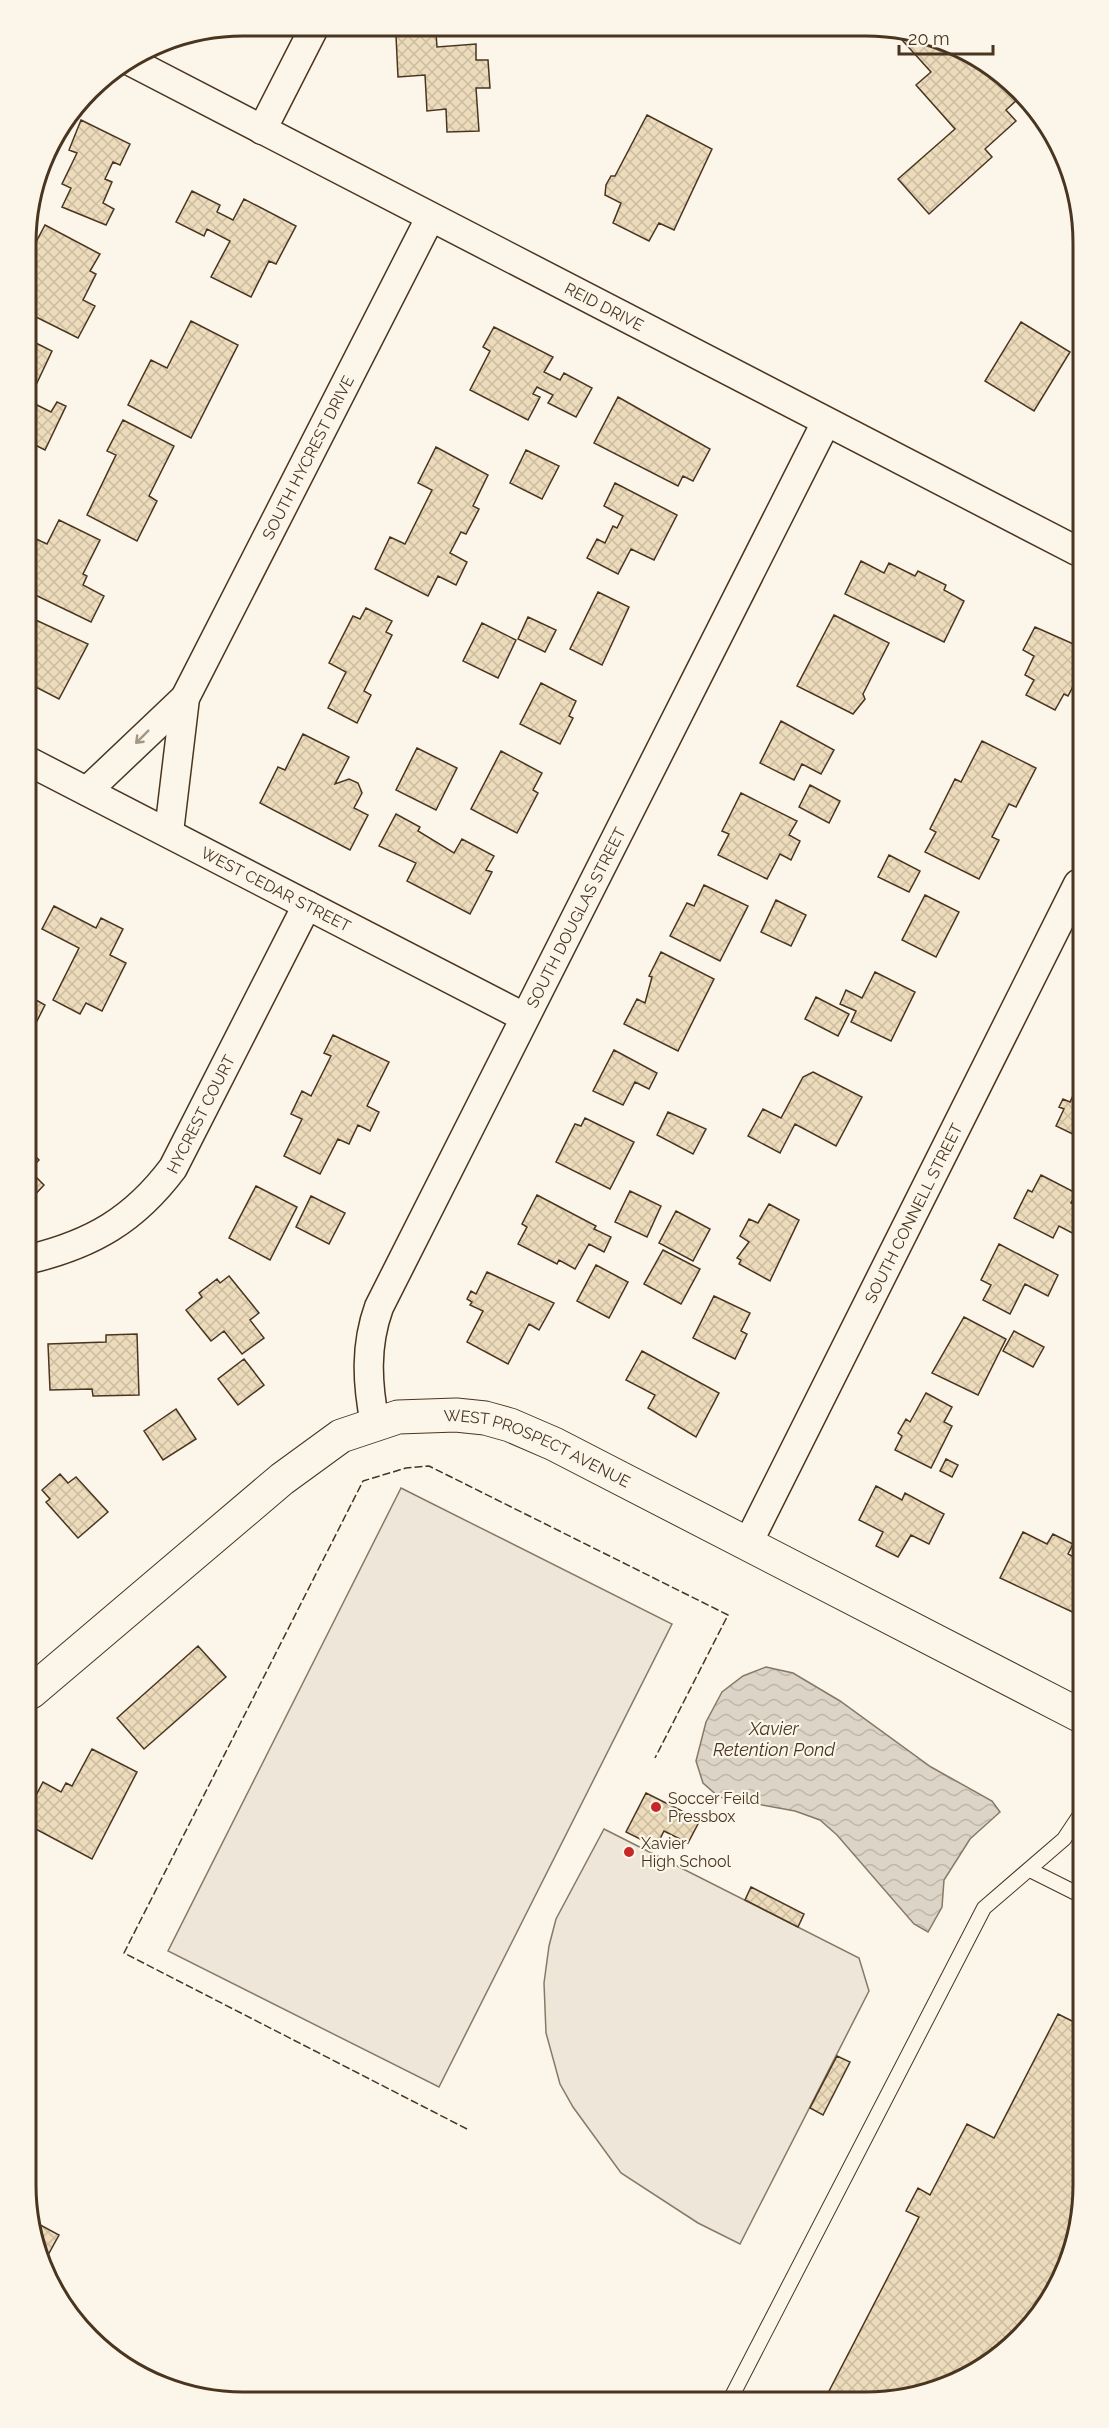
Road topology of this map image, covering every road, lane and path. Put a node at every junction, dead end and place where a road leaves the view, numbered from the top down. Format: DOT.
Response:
graph roads {
  1 [pos="310,36"];
  2 [pos="138,65"];
  3 [pos="262,130"];
  4 [pos="430,218"];
  5 [pos="826,422"];
  6 [pos="1073,549"];
  7 [pos="185,698"];
  8 [pos="36,765"];
  9 [pos="87,791"];
  10 [pos="169,832"];
  11 [pos="1073,894"];
  12 [pos="307,905"];
  13 [pos="524,1017"];
  14 [pos="36,1257"];
  15 [pos="375,1424"];
  16 [pos="748,1543"];
  17 [pos="36,1688"];
  18 [pos="1073,1712"];
  19 [pos="1073,1826"];
  20 [pos="1030,1870"];
  21 [pos="1073,1892"];
  22 [pos="734,2392"];
  1 -- 3 [label="street"];
  2 -- 3 [label="street, REID DRIVE"];
  3 -- 4 [label="street, REID DRIVE"];
  4 -- 5 [label="street, REID DRIVE"];
  4 -- 7 [label="street, SOUTH HYCREST DRIVE"];
  5 -- 6 [label="street, REID DRIVE"];
  5 -- 13 [label="street, SOUTH DOUGLAS STREET"];
  7 -- 9 [label="street, SOUTH HYCREST DRIVE, one-way"];
  7 -- 10 [label="street, SOUTH HYCREST DRIVE"];
  8 -- 9 [label="street, WEST CEDAR STREET"];
  9 -- 10 [label="street, WEST CEDAR STREET"];
  10 -- 12 [label="street, WEST CEDAR STREET"];
  11 -- 16 [label="street, SOUTH CONNELL STREET"];
  12 -- 13 [label="street, WEST CEDAR STREET"];
  12 -- 14 [label="street, HYCREST COURT"];
  13 -- 15 [label="street, SOUTH DOUGLAS STREET"];
  15 -- 16 [label="main road, WEST PROSPECT AVENUE"];
  15 -- 17 [label="main road, WEST PROSPECT AVENUE"];
  16 -- 18 [label="main road, WEST PROSPECT AVENUE"];
  19 -- 20 [label="lane"];
  20 -- 21 [label="lane"];
  20 -- 22 [label="lane"];
}
